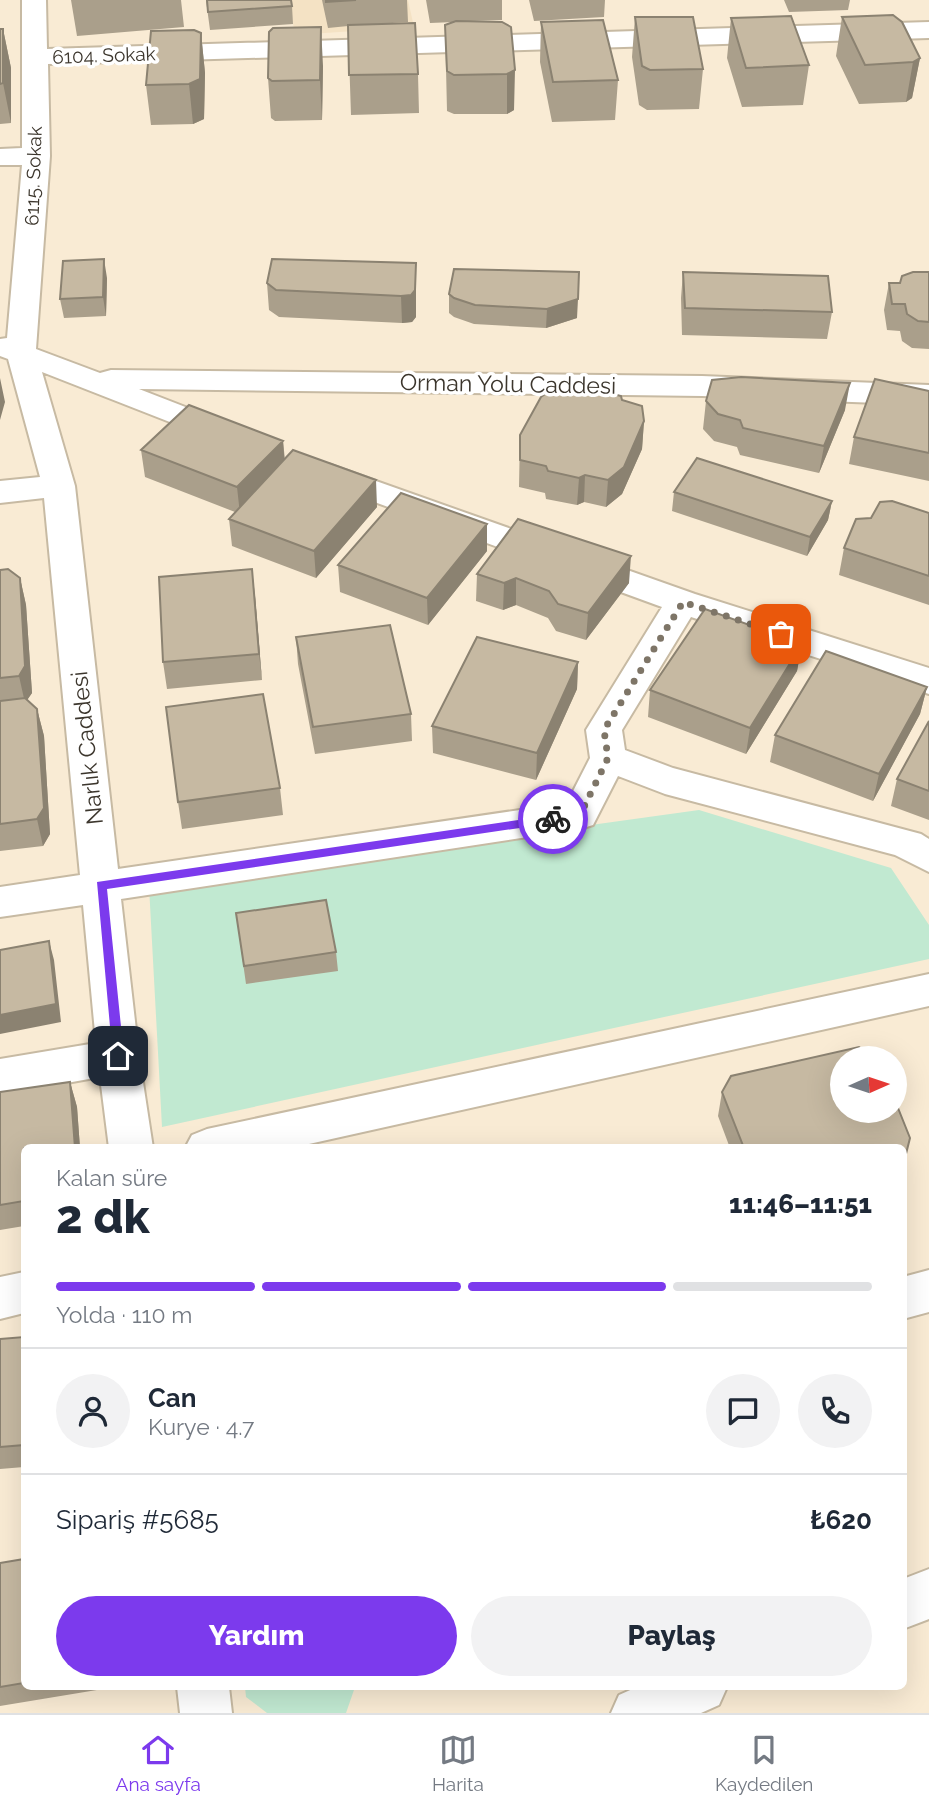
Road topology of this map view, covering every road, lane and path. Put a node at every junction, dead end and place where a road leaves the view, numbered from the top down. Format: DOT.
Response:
graph roads {
  1 [pos="33,0"];
  2 [pos="921,31"];
  3 [pos="34,57"];
  4 [pos="36,156"];
  5 [pos="0,157"];
  6 [pos="11,349"];
  7 [pos="88,379"];
  8 [pos="929,395"];
  9 [pos="252,444"];
  10 [pos="302,465"];
  11 [pos="59,486"];
  12 [pos="0,492"];
  13 [pos="683,602"];
  14 [pos="929,681"];
  15 [pos="608,758"];
  16 [pos="929,857"];
  17 [pos="101,885"];
  18 [pos="0,901"];
  19 [pos="929,990"];
  20 [pos="118,1056"];
  21 [pos="0,1077"];
  22 [pos="289,1140"];
  23 [pos="130,1144"];
  24 [pos="248,1144"];
  25 [pos="929,1291"];
  26 [pos="21,1294"];
  27 [pos="907,1297"];
  28 [pos="0,1298"];
  29 [pos="929,1594"];
  30 [pos="907,1602"];
  31 [pos="203,1690"];
  32 [pos="694,1690"];
  33 [pos="206,1713"];
  34 [pos="637,1713"];
  1 -- 3 [label="street, 6115. Sokak"];
  2 -- 3 [label="street, 6104. Sokak"];
  3 -- 4 [label="street, 6115. Sokak"];
  4 -- 5 [label="street"];
  4 -- 6 [label="street, 6115. Sokak"];
  6 -- 7 [label="street"];
  6 -- 11 [label="street, Narlık Caddesi"];
  7 -- 8 [label="street, Orman Yolu Caddesi"];
  7 -- 9 [label="street"];
  10 -- 13 [label="street"];
  11 -- 12 [label="street"];
  11 -- 17 [label="street, Narlık Caddesi"];
  13 -- 14 [label="street"];
  13 -- 15 [label="street"];
  15 -- 16 [label="street"];
  15 -- 17 [label="street"];
  17 -- 18 [label="street"];
  17 -- 20 [label="street, Narlık Caddesi"];
  19 -- 22 [label="street"];
  20 -- 21 [label="street"];
  20 -- 23 [label="street, Narlık Caddesi"];
  22 -- 24 [label="street"];
  25 -- 27 [label="street"];
  26 -- 28 [label="street"];
  29 -- 30 [label="street"];
  31 -- 33 [label="street"];
  32 -- 34 [label="street"];
}
